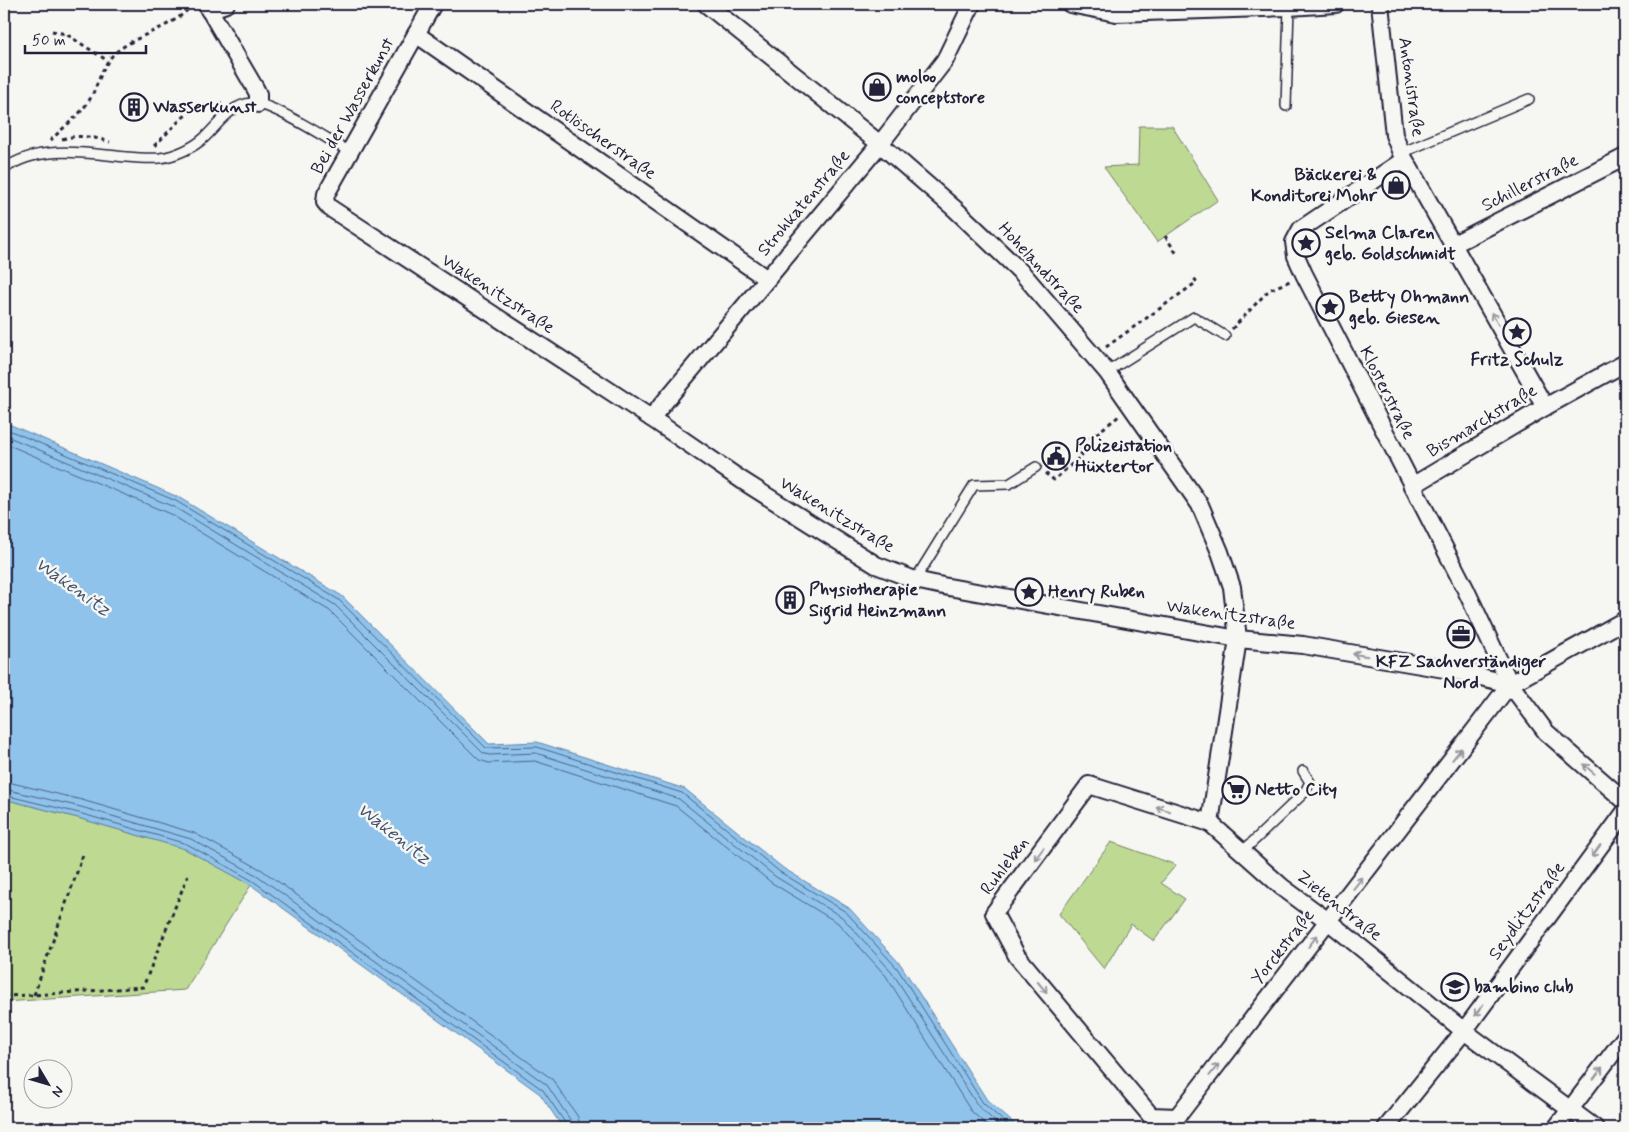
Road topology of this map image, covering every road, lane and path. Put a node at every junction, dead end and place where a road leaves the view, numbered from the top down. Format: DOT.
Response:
graph roads {
  1 [pos="194,4"];
  2 [pos="226,4"];
  3 [pos="433,4"];
  4 [pos="706,4"];
  5 [pos="972,4"];
  6 [pos="1070,4"];
  7 [pos="1336,4"];
  8 [pos="1380,4"];
  9 [pos="208,7"];
  10 [pos="1289,7"];
  11 [pos="52,31"];
  12 [pos="416,34"];
  13 [pos="108,61"];
  14 [pos="1529,98"];
  15 [pos="250,104"];
  16 [pos="1286,106"];
  17 [pos="93,136"];
  18 [pos="49,143"];
  19 [pos="880,144"];
  20 [pos="117,145"];
  21 [pos="146,148"];
  22 [pos="350,152"];
  23 [pos="1402,156"];
  24 [pos="1625,157"];
  25 [pos="4,168"];
  26 [pos="325,202"];
  27 [pos="1165,236"];
  28 [pos="1452,245"];
  29 [pos="1177,254"];
  30 [pos="1304,274"];
  31 [pos="1193,277"];
  32 [pos="767,279"];
  33 [pos="1225,336"];
  34 [pos="1094,356"];
  35 [pos="1625,363"];
  36 [pos="1107,372"];
  37 [pos="1132,407"];
  38 [pos="1545,407"];
  39 [pos="651,418"];
  40 [pos="1036,467"];
  41 [pos="1412,486"];
  42 [pos="914,580"];
  43 [pos="1625,620"];
  44 [pos="1238,639"];
  45 [pos="1510,684"];
  46 [pos="1304,771"];
  47 [pos="1625,801"];
  48 [pos="1625,812"];
  49 [pos="1210,823"];
  50 [pos="84,852"];
  51 [pos="1242,852"];
  52 [pos="188,874"];
  53 [pos="1328,921"];
  54 [pos="34,995"];
  55 [pos="4,996"];
  56 [pos="1464,1031"];
  57 [pos="1625,1037"];
  58 [pos="1571,1109"];
  59 [pos="1151,1116"];
  60 [pos="1386,1128"];
  61 [pos="1556,1128"];
  62 [pos="1595,1128"];
  1 -- 13 [label="path"];
  2 -- 9 [label="street"];
  3 -- 12 [label="street, Bei der Wasserkunst"];
  4 -- 19 [label="street, Hohelandstraße"];
  5 -- 19 [label="street, Strohkatenstraße"];
  6 -- 10 [label="street"];
  7 -- 10 [label="street"];
  8 -- 23 [label="street, Antonistraße"];
  9 -- 15 [label="street"];
  10 -- 16 [label="lane"];
  11 -- 13 [label="path"];
  12 -- 22 [label="street, Bei der Wasserkunst"];
  12 -- 32 [label="street, Rotlöscherstraße"];
  13 -- 18 [label="path"];
  14 -- 23 [label="lane"];
  15 -- 21 [label="path"];
  15 -- 22 [label="lane"];
  15 -- 25 [label="lane"];
  17 -- 20 [label="path"];
  19 -- 32 [label="street, Strohkatenstraße"];
  19 -- 34 [label="street, Hohelandstraße"];
  22 -- 26 [label="street, Bei der Wasserkunst"];
  23 -- 28 [label="street, Antonistraße"];
  23 -- 30 [label="street, Klosterstraße"];
  24 -- 28 [label="street, Schillerstraße"];
  26 -- 39 [label="street, Wakenitzstraße"];
  27 -- 29 [label="path"];
  38 -- 28 [label="street, Antonistraße, one-way"];
  30 -- 33 [label="path"];
  30 -- 41 [label="street, Klosterstraße"];
  31 -- 34 [label="path"];
  32 -- 39 [label="street, Strohkatenstraße"];
  33 -- 36 [label="lane"];
  34 -- 36 [label="street, Hohelandstraße"];
  35 -- 38 [label="street, Bismarckstraße"];
  36 -- 37 [label="street, Hohelandstraße"];
  37 -- 40 [label="path"];
  37 -- 44 [label="street, Hohelandstraße"];
  38 -- 41 [label="street, Bismarckstraße"];
  39 -- 42 [label="street, Wakenitzstraße"];
  40 -- 42 [label="lane"];
  41 -- 45 [label="street, Klosterstraße"];
  42 -- 44 [label="street, Wakenitzstraße"];
  43 -- 45 [label="street"];
  45 -- 44 [label="street, Wakenitzstraße, one-way"];
  44 -- 49 [label="street"];
  47 -- 45 [label="street, one-way"];
  53 -- 45 [label="street, Yorckstraße, one-way"];
  46 -- 51 [label="lane"];
  48 -- 56 [label="street, Seydlitzstraße, one-way"];
  49 -- 51 [label="street, Zietenstraße"];
  49 -- 59 [label="street, Ruhleben, one-way"];
  50 -- 54 [label="path"];
  51 -- 53 [label="street, Zietenstraße"];
  52 -- 54 [label="path"];
  53 -- 56 [label="street, Zietenstraße"];
  59 -- 53 [label="street, Yorckstraße, one-way"];
  54 -- 55 [label="path"];
  56 -- 58 [label="street, Zietenstraße"];
  56 -- 60 [label="street, Seydlitzstraße"];
  58 -- 57 [label="street, one-way"];
  58 -- 61 [label="street"];
  58 -- 62 [label="street, Zietenstraße"];
}
